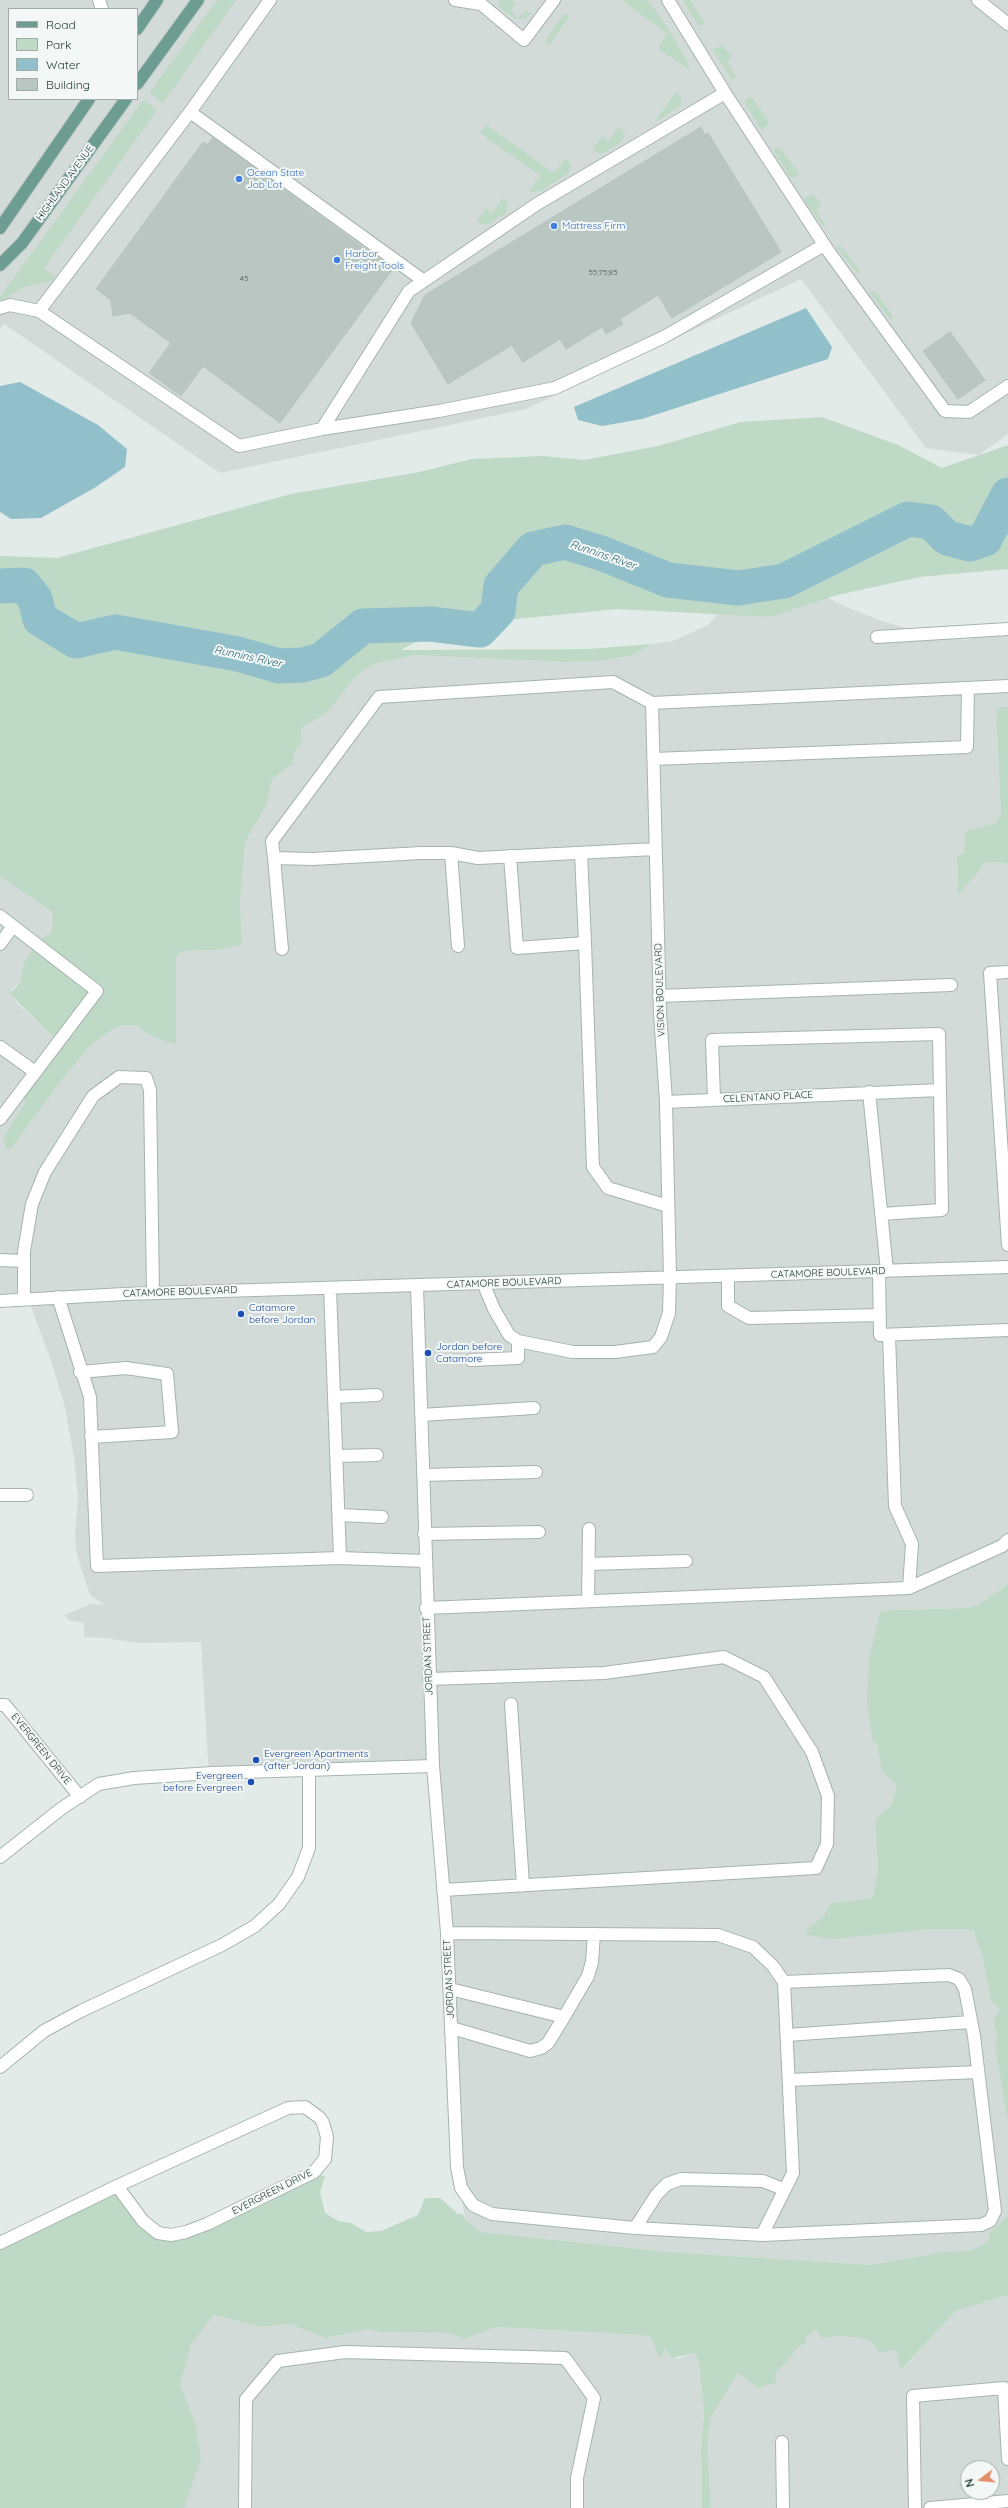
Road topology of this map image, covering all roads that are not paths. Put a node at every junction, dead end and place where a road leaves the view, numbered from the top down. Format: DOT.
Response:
graph roads {
  1 [pos="158,0"];
  2 [pos="198,0"];
  3 [pos="270,0"];
  4 [pos="455,0"];
  5 [pos="554,0"];
  6 [pos="668,0"];
  7 [pos="978,0"];
  8 [pos="1008,24"];
  9 [pos="138,29"];
  10 [pos="138,83"];
  11 [pos="725,93"];
  12 [pos="88,100"];
  13 [pos="125,100"];
  14 [pos="190,112"];
  15 [pos="0,226"];
  16 [pos="824,245"];
  17 [pos="0,265"];
  18 [pos="424,280"];
  19 [pos="0,308"];
  20 [pos="39,310"];
  21 [pos="1008,386"];
  22 [pos="322,429"];
  23 [pos="1008,629"];
  24 [pos="877,637"];
  25 [pos="1008,686"];
  26 [pos="968,688"];
  27 [pos="652,703"];
  28 [pos="653,759"];
  29 [pos="655,849"];
  30 [pos="452,853"];
  31 [pos="581,853"];
  32 [pos="510,856"];
  33 [pos="274,858"];
  34 [pos="0,916"];
  35 [pos="13,926"];
  36 [pos="585,943"];
  37 [pos="0,944"];
  38 [pos="458,946"];
  39 [pos="282,949"];
  40 [pos="1008,972"];
  41 [pos="951,985"];
  42 [pos="659,996"];
  43 [pos="0,1047"];
  44 [pos="35,1072"];
  45 [pos="940,1090"];
  46 [pos="869,1092"];
  47 [pos="714,1099"];
  48 [pos="666,1102"];
  49 [pos="0,1119"];
  50 [pos="668,1206"];
  51 [pos="881,1214"];
  52 [pos="1008,1245"];
  53 [pos="0,1260"];
  54 [pos="24,1261"];
  55 [pos="1008,1268"];
  56 [pos="883,1271"];
  57 [pos="728,1276"];
  58 [pos="670,1277"];
  59 [pos="483,1284"];
  60 [pos="417,1286"];
  61 [pos="330,1288"];
  62 [pos="153,1293"];
  63 [pos="58,1297"];
  64 [pos="24,1299"];
  65 [pos="0,1301"];
  66 [pos="880,1315"];
  67 [pos="1008,1330"];
  68 [pos="889,1335"];
  69 [pos="518,1341"];
  70 [pos="471,1360"];
  71 [pos="80,1372"];
  72 [pos="377,1395"];
  73 [pos="334,1397"];
  74 [pos="534,1408"];
  75 [pos="421,1416"];
  76 [pos="92,1437"];
  77 [pos="377,1455"];
  78 [pos="337,1456"];
  79 [pos="536,1472"];
  80 [pos="423,1475"];
  81 [pos="0,1495"];
  82 [pos="27,1495"];
  83 [pos="339,1515"];
  84 [pos="382,1517"];
  85 [pos="588,1529"];
  86 [pos="539,1532"];
  87 [pos="424,1534"];
  88 [pos="1008,1540"];
  89 [pos="340,1558"];
  90 [pos="425,1561"];
  91 [pos="686,1561"];
  92 [pos="588,1564"];
  93 [pos="909,1588"];
  94 [pos="588,1601"];
  95 [pos="426,1608"];
  96 [pos="429,1679"];
  97 [pos="511,1704"];
  98 [pos="0,1706"];
  99 [pos="433,1766"];
  100 [pos="309,1771"];
  101 [pos="80,1797"];
  102 [pos="0,1857"];
  103 [pos="523,1885"];
  104 [pos="443,1890"];
  105 [pos="447,1932"];
  106 [pos="594,1934"];
  107 [pos="784,1982"];
  108 [pos="450,1989"];
  109 [pos="564,2017"];
  110 [pos="971,2022"];
  111 [pos="452,2027"];
  112 [pos="787,2035"];
  113 [pos="0,2067"];
  114 [pos="978,2072"];
  115 [pos="789,2080"];
  116 [pos="117,2186"];
  117 [pos="784,2189"];
  118 [pos="635,2228"];
  119 [pos="762,2235"];
  120 [pos="0,2243"];
  121 [pos="782,2442"];
  122 [pos="1008,2459"];
  123 [pos="1008,2501"];
  124 [pos="958,2507"];
  125 [pos="245,2508"];
  126 [pos="577,2508"];
  127 [pos="783,2508"];
  128 [pos="915,2508"];
  129 [pos="930,2508"];
  1 -- 9 [label="main road"];
  2 -- 10 [label="main road"];
  3 -- 14 [label="street"];
  4 -- 5 [label="street"];
  6 -- 11 [label="street"];
  7 -- 8 [label="street"];
  11 -- 16 [label="street"];
  11 -- 18 [label="street"];
  12 -- 15 [label="main road"];
  13 -- 17 [label="main road, HIGHLAND AVENUE"];
  14 -- 18 [label="street"];
  14 -- 20 [label="street"];
  16 -- 21 [label="street"];
  16 -- 22 [label="street"];
  18 -- 22 [label="street"];
  19 -- 20 [label="street"];
  20 -- 22 [label="street"];
  23 -- 24 [label="street"];
  25 -- 26 [label="street"];
  26 -- 27 [label="street"];
  26 -- 28 [label="street"];
  27 -- 28 [label="street, VISION BOULEVARD"];
  27 -- 33 [label="street"];
  28 -- 29 [label="street, VISION BOULEVARD"];
  29 -- 31 [label="street"];
  29 -- 42 [label="street, VISION BOULEVARD"];
  30 -- 32 [label="street"];
  30 -- 33 [label="street"];
  30 -- 38 [label="street"];
  31 -- 32 [label="street"];
  31 -- 36 [label="street"];
  32 -- 36 [label="street"];
  33 -- 39 [label="street"];
  34 -- 35 [label="street"];
  35 -- 37 [label="street"];
  35 -- 44 [label="street"];
  36 -- 50 [label="street"];
  40 -- 52 [label="street"];
  41 -- 42 [label="street"];
  42 -- 48 [label="street, VISION BOULEVARD"];
  43 -- 44 [label="street"];
  44 -- 49 [label="street"];
  45 -- 46 [label="street, CELENTANO PLACE"];
  45 -- 47 [label="street"];
  45 -- 51 [label="street"];
  46 -- 47 [label="street, CELENTANO PLACE"];
  46 -- 51 [label="street"];
  47 -- 48 [label="street, CELENTANO PLACE"];
  48 -- 50 [label="street, VISION BOULEVARD"];
  50 -- 58 [label="street, VISION BOULEVARD"];
  51 -- 56 [label="street"];
  53 -- 54 [label="street"];
  54 -- 62 [label="street"];
  54 -- 64 [label="street"];
  55 -- 56 [label="street, CATAMORE BOULEVARD"];
  56 -- 57 [label="street, CATAMORE BOULEVARD"];
  56 -- 66 [label="street"];
  57 -- 58 [label="street, CATAMORE BOULEVARD"];
  57 -- 66 [label="street"];
  58 -- 59 [label="street, CATAMORE BOULEVARD"];
  58 -- 69 [label="street, VISION BOULEVARD"];
  59 -- 60 [label="street, CATAMORE BOULEVARD"];
  59 -- 69 [label="street"];
  60 -- 61 [label="street, CATAMORE BOULEVARD"];
  60 -- 75 [label="street, JORDAN STREET"];
  61 -- 62 [label="street, CATAMORE BOULEVARD"];
  61 -- 73 [label="street"];
  62 -- 63 [label="street, CATAMORE BOULEVARD"];
  63 -- 64 [label="street, CATAMORE BOULEVARD"];
  63 -- 71 [label="street"];
  64 -- 65 [label="street, CATAMORE BOULEVARD"];
  66 -- 68 [label="street"];
  67 -- 68 [label="street"];
  68 -- 93 [label="street"];
  69 -- 70 [label="street"];
  71 -- 76 [label="street"];
  71 -- 76 [label="street"];
  72 -- 73 [label="street"];
  73 -- 78 [label="street"];
  74 -- 75 [label="street"];
  75 -- 80 [label="street, JORDAN STREET"];
  76 -- 89 [label="street"];
  77 -- 78 [label="street"];
  78 -- 83 [label="street"];
  79 -- 80 [label="street"];
  80 -- 87 [label="street, JORDAN STREET"];
  81 -- 82 [label="street"];
  83 -- 84 [label="street"];
  83 -- 89 [label="street"];
  85 -- 92 [label="street"];
  86 -- 87 [label="street"];
  87 -- 90 [label="street, JORDAN STREET"];
  88 -- 93 [label="street"];
  89 -- 90 [label="street"];
  90 -- 95 [label="street, JORDAN STREET"];
  91 -- 92 [label="street"];
  92 -- 94 [label="street"];
  93 -- 94 [label="street"];
  94 -- 95 [label="street"];
  95 -- 96 [label="street, JORDAN STREET"];
  96 -- 99 [label="street, JORDAN STREET"];
  96 -- 103 [label="street"];
  97 -- 103 [label="street"];
  98 -- 101 [label="street, EVERGREEN DRIVE"];
  99 -- 100 [label="street"];
  99 -- 104 [label="street, JORDAN STREET"];
  100 -- 101 [label="street"];
  100 -- 113 [label="street"];
  101 -- 102 [label="street"];
  103 -- 104 [label="street"];
  104 -- 105 [label="street, JORDAN STREET"];
  105 -- 106 [label="street"];
  105 -- 108 [label="street, JORDAN STREET"];
  106 -- 107 [label="street"];
  106 -- 109 [label="street"];
  107 -- 110 [label="street, JORDAN STREET"];
  107 -- 112 [label="street"];
  108 -- 109 [label="street"];
  108 -- 111 [label="street, JORDAN STREET"];
  109 -- 111 [label="street"];
  110 -- 112 [label="street"];
  110 -- 114 [label="street, JORDAN STREET"];
  111 -- 118 [label="street, JORDAN STREET"];
  112 -- 115 [label="street"];
  114 -- 115 [label="street"];
  114 -- 119 [label="street, JORDAN STREET"];
  115 -- 117 [label="street"];
  116 -- 116 [label="street, EVERGREEN DRIVE"];
  116 -- 120 [label="street, EVERGREEN DRIVE"];
  117 -- 118 [label="street"];
  117 -- 119 [label="street"];
  118 -- 119 [label="street, JORDAN STREET"];
  121 -- 127 [label="street"];
  122 -- 128 [label="street"];
  123 -- 124 [label="street"];
  124 -- 129 [label="street"];
  125 -- 126 [label="street"];
}
